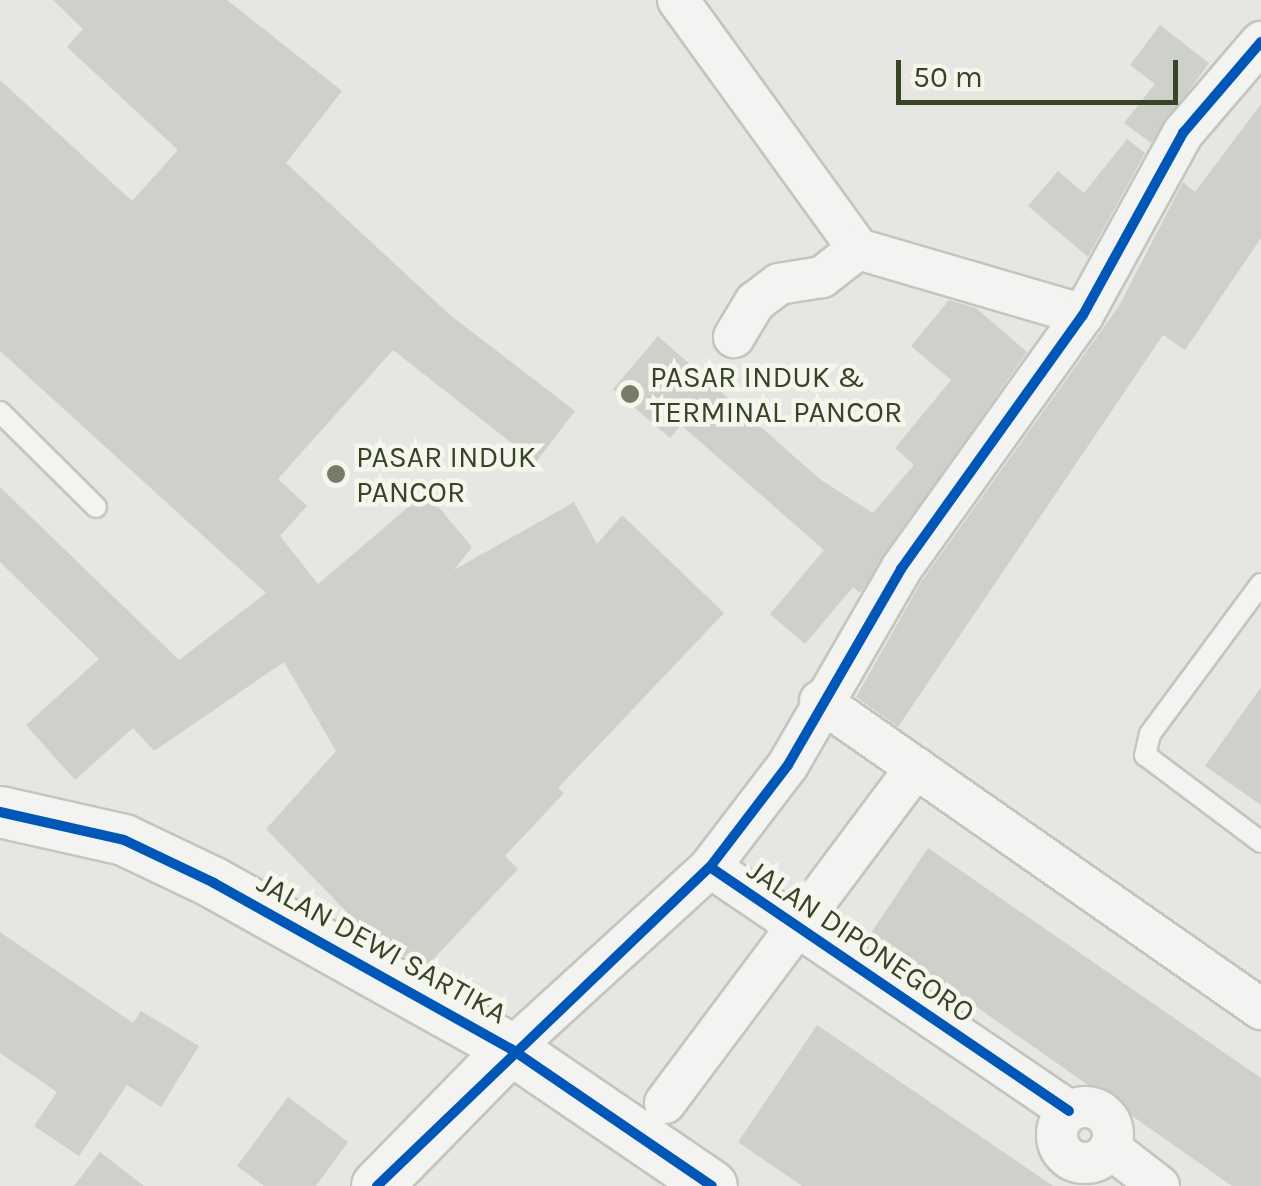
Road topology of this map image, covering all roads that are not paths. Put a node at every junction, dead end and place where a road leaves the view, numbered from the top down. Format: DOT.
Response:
graph roads {
  1 [pos="678,0"];
  2 [pos="1261,42"];
  3 [pos="858,249"];
  4 [pos="1083,314"];
  5 [pos="734,337"];
  6 [pos="0,412"];
  7 [pos="96,507"];
  8 [pos="1261,584"];
  9 [pos="820,701"];
  10 [pos="916,768"];
  11 [pos="0,812"];
  12 [pos="1261,842"];
  13 [pos="710,867"];
  14 [pos="790,925"];
  15 [pos="1261,1008"];
  16 [pos="512,1049"];
  17 [pos="665,1103"];
  18 [pos="377,1186"];
  19 [pos="712,1186"];
  20 [pos="1159,1186"];
  1 -- 3 [label="street"];
  2 -- 4 [label="street"];
  3 -- 4 [label="street"];
  3 -- 5 [label="street"];
  4 -- 9 [label="street"];
  6 -- 7 [label="lane"];
  8 -- 12 [label="lane"];
  9 -- 10 [label="street"];
  9 -- 13 [label="street"];
  10 -- 14 [label="street"];
  10 -- 15 [label="street"];
  11 -- 16 [label="street, JALAN DEWI SARTIKA"];
  13 -- 14 [label="street, JALAN DIPONEGORO"];
  13 -- 16 [label="street, JALAN DIPONEGORO"];
  14 -- 17 [label="street"];
  14 -- 20 [label="street, JALAN DIPONEGORO"];
  16 -- 18 [label="street, JALAN DIPONEGORO"];
  16 -- 19 [label="street, JALAN DEWI SARTIKA"];
}
